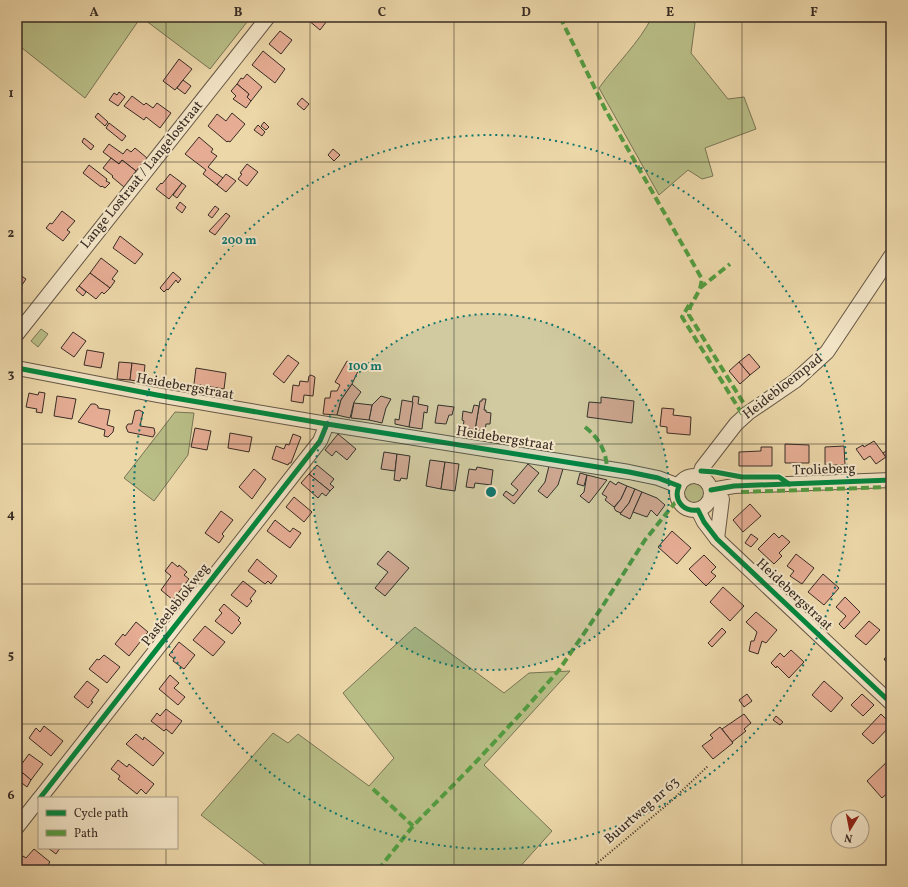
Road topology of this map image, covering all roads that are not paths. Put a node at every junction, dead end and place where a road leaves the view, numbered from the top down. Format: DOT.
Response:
graph roads {
  1 [pos="268,17"];
  2 [pos="891,256"];
  3 [pos="17,334"];
  4 [pos="17,368"];
  5 [pos="327,424"];
  6 [pos="699,477"];
  7 [pos="891,480"];
  8 [pos="678,486"];
  9 [pos="711,490"];
  10 [pos="698,510"];
  11 [pos="717,539"];
  12 [pos="891,703"];
  13 [pos="40,797"];
  14 [pos="38,799"];
  15 [pos="17,827"];
  1 -- 3 [label="street, Lange Lostraat / Langelostraat"];
  2 -- 6 [label="street, Heidebloempad"];
  4 -- 5 [label="street, Heidebergstraat"];
  5 -- 8 [label="street, Heidebergstraat"];
  5 -- 13 [label="street, Pasteelsblokweg"];
  6 -- 8 [label="street"];
  6 -- 9 [label="street"];
  7 -- 9 [label="street, Trolieberg"];
  8 -- 10 [label="street"];
  9 -- 10 [label="street"];
  9 -- 11 [label="street"];
  10 -- 11 [label="street, Heidebergstraat"];
  11 -- 12 [label="street, Heidebergstraat"];
  14 -- 15 [label="street, Pasteelsblokweg"];
}
